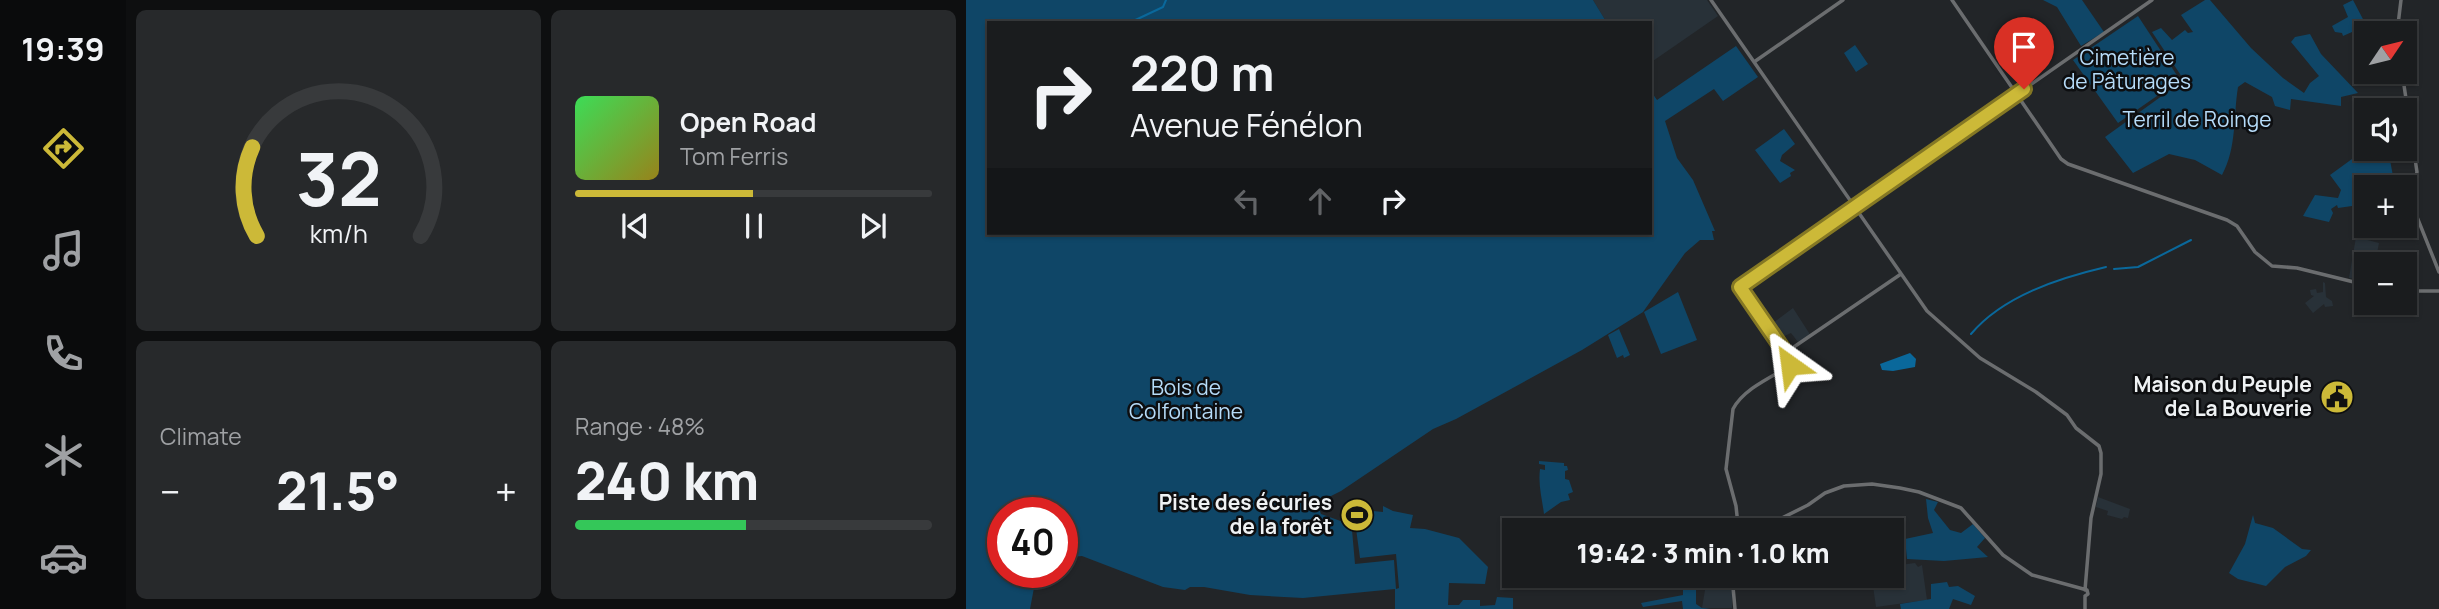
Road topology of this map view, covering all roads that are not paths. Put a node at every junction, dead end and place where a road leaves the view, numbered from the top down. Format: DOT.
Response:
graph roads {
  1 [pos="1711,0"];
  2 [pos="1843,0"];
  3 [pos="1952,0"];
  4 [pos="2152,0"];
  5 [pos="2401,0"];
  6 [pos="2398,21"];
  7 [pos="1754,62"];
  8 [pos="2404,84"];
  9 [pos="2017,95"];
  10 [pos="1854,207"];
  11 [pos="2439,272"];
  12 [pos="1901,274"];
  13 [pos="2354,282"];
  14 [pos="2417,291"];
  15 [pos="2439,291"];
  16 [pos="1785,353"];
  17 [pos="1739,518"];
  18 [pos="1780,518"];
  19 [pos="1733,588"];
  20 [pos="2084,593"];
  21 [pos="1735,609"];
  22 [pos="2085,609"];
  1 -- 7 [label="street"];
  2 -- 7 [label="street"];
  3 -- 9 [label="street"];
  4 -- 9 [label="street"];
  5 -- 6 [label="street"];
  7 -- 10 [label="street"];
  8 -- 11 [label="street"];
  9 -- 10 [label="street"];
  9 -- 13 [label="street"];
  10 -- 12 [label="street"];
  10 -- 16 [label="street"];
  12 -- 16 [label="street"];
  12 -- 20 [label="street"];
  14 -- 15 [label="street"];
  16 -- 17 [label="street"];
  18 -- 20 [label="street"];
  19 -- 21 [label="street"];
  20 -- 22 [label="street"];
}
